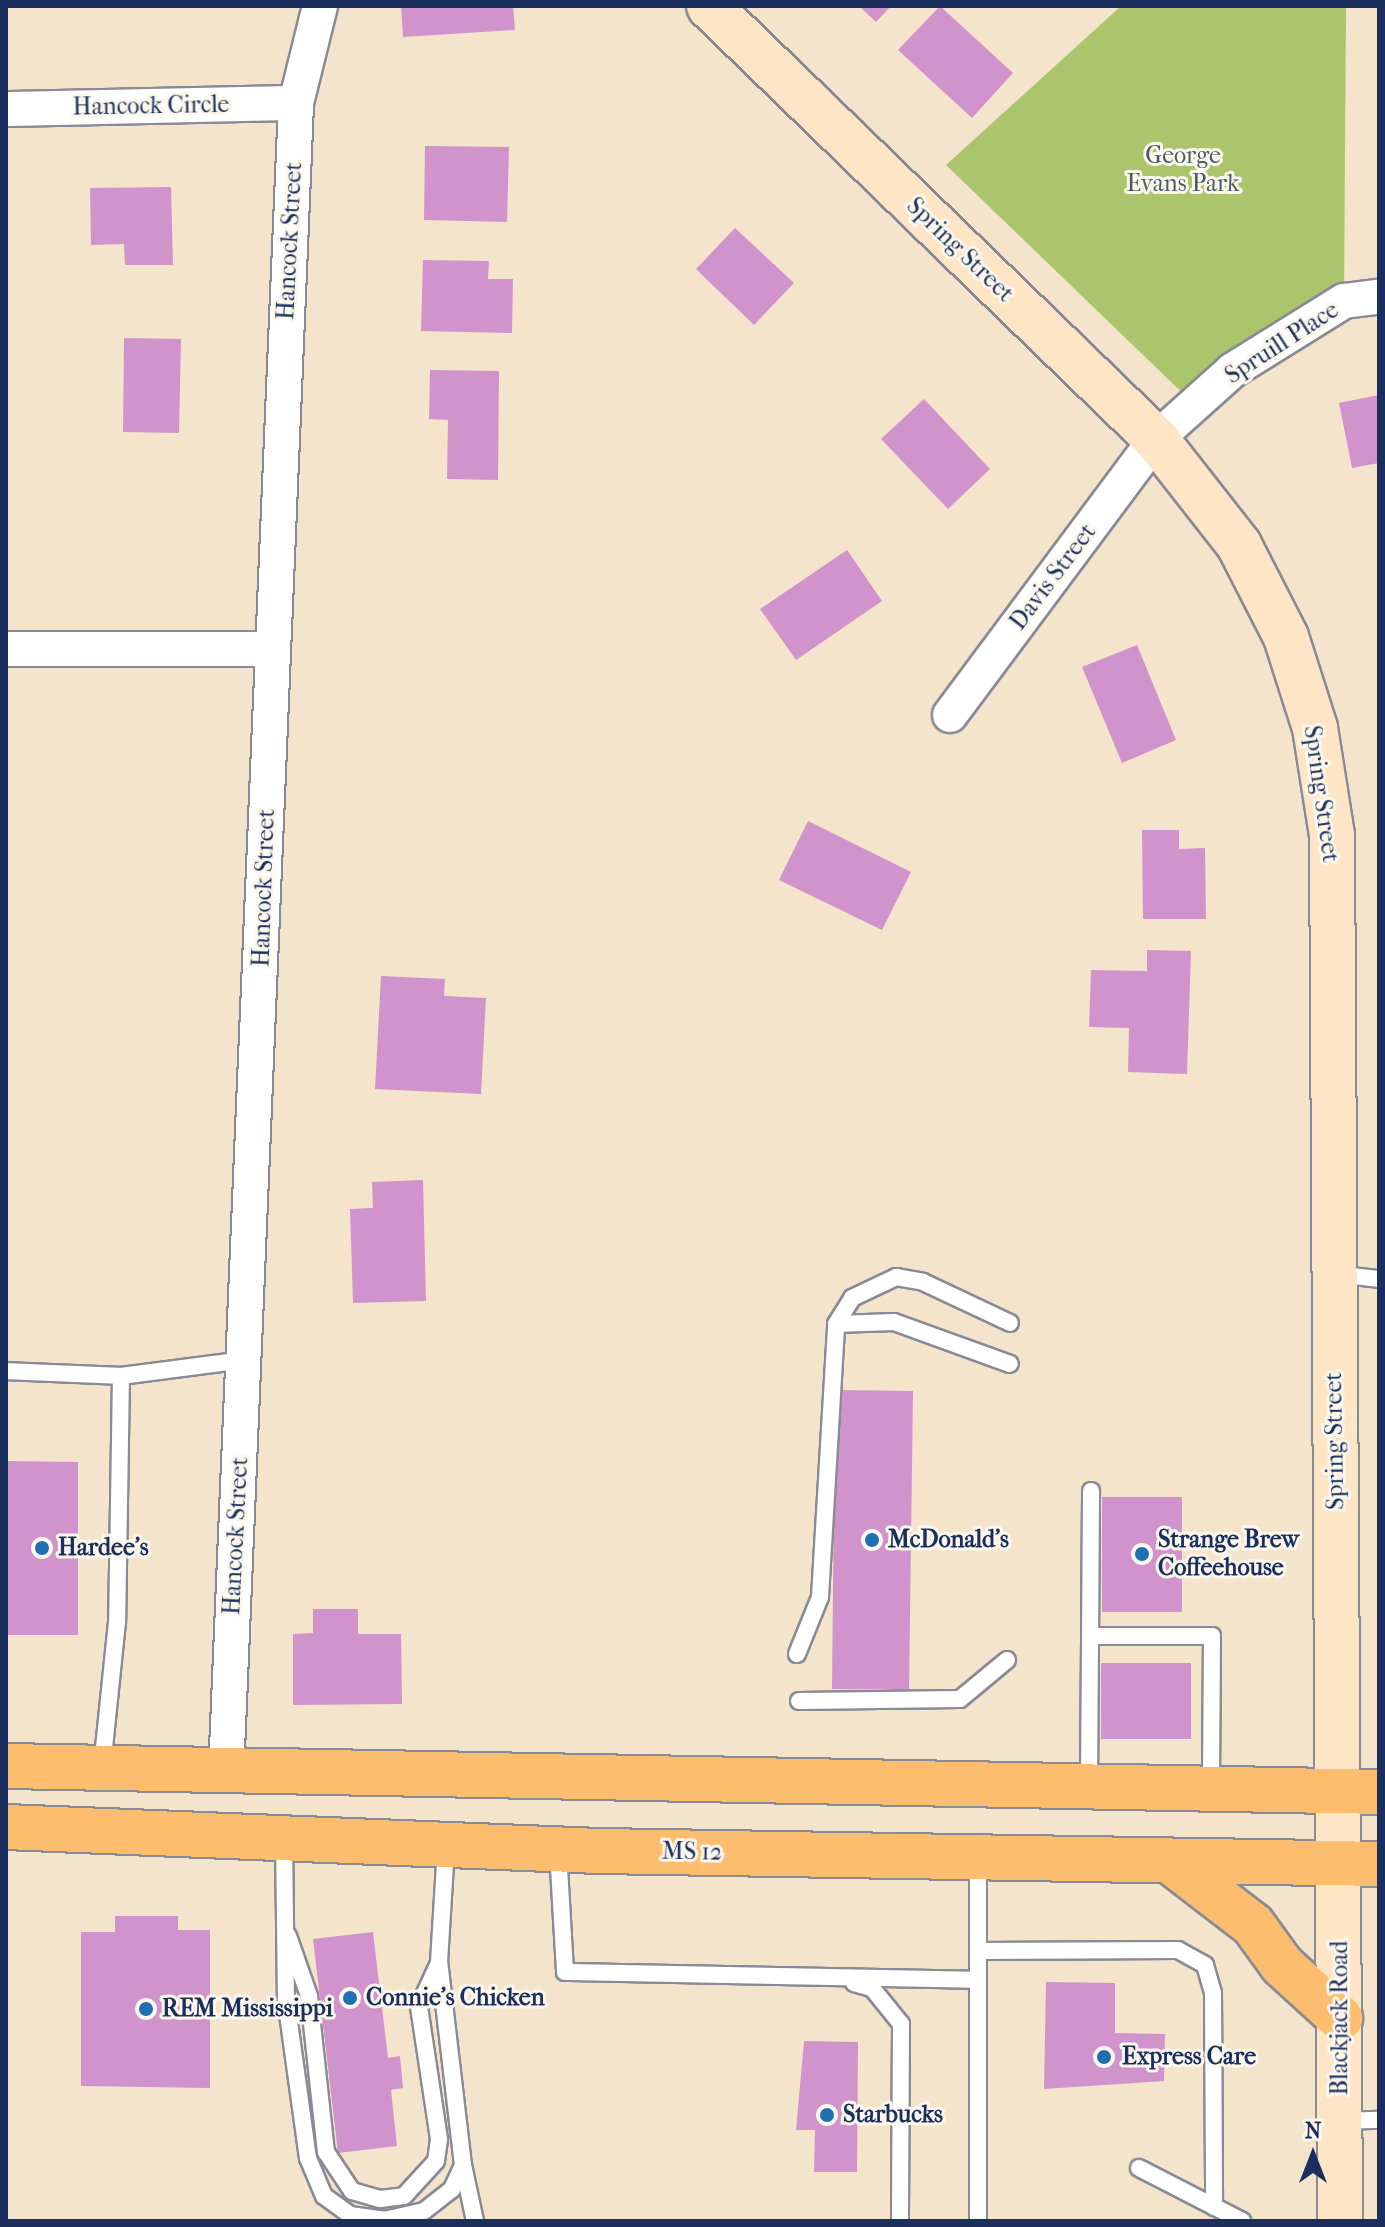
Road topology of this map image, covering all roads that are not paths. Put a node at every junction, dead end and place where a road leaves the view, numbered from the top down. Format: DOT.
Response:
graph roads {
  1 [pos="320,6"];
  2 [pos="709,6"];
  3 [pos="296,103"];
  4 [pos="6,109"];
  5 [pos="1379,297"];
  6 [pos="1156,439"];
  7 [pos="6,649"];
  8 [pos="272,649"];
  9 [pos="950,715"];
  10 [pos="1333,1274"];
  11 [pos="1379,1279"];
  12 [pos="1010,1323"];
  13 [pos="836,1324"];
  14 [pos="244,1360"];
  15 [pos="1010,1364"];
  16 [pos="6,1371"];
  17 [pos="121,1376"];
  18 [pos="1091,1491"];
  19 [pos="1090,1636"];
  20 [pos="797,1654"];
  21 [pos="1007,1660"];
  22 [pos="799,1701"];
  23 [pos="6,1766"];
  24 [pos="102,1769"];
  25 [pos="226,1774"];
  26 [pos="1089,1787"];
  27 [pos="1211,1789"];
  28 [pos="1359,1791"];
  29 [pos="38,1829"];
  30 [pos="284,1837"];
  31 [pos="446,1844"];
  32 [pos="558,1848"];
  33 [pos="978,1858"];
  34 [pos="1171,1862"];
  35 [pos="1360,1864"];
  36 [pos="281,1916"];
  37 [pos="978,1951"];
  38 [pos="439,1962"];
  39 [pos="831,1977"];
  40 [pos="978,1980"];
  41 [pos="1340,2018"];
  42 [pos="1359,2121"];
  43 [pos="463,2165"];
  44 [pos="1139,2168"];
  45 [pos="1214,2207"];
  46 [pos="475,2221"];
  47 [pos="900,2221"];
  48 [pos="978,2221"];
  49 [pos="1242,2221"];
  50 [pos="1340,2221"];
  1 -- 3 [label="street, Hancock Street"];
  2 -- 6 [label="street, Spring Street"];
  3 -- 4 [label="street, Hancock Circle"];
  3 -- 8 [label="street, Hancock Street"];
  5 -- 6 [label="street, Spruill Place"];
  6 -- 9 [label="street, Davis Street"];
  6 -- 10 [label="street, Spring Street"];
  7 -- 8 [label="street"];
  8 -- 14 [label="street, Hancock Street"];
  10 -- 11 [label="lane"];
  10 -- 28 [label="street, Spring Street"];
  12 -- 13 [label="lane"];
  13 -- 15 [label="lane"];
  13 -- 20 [label="lane"];
  14 -- 17 [label="lane"];
  14 -- 25 [label="street, Hancock Street"];
  16 -- 17 [label="lane"];
  17 -- 24 [label="lane"];
  18 -- 19 [label="lane"];
  19 -- 26 [label="lane"];
  19 -- 27 [label="lane"];
  21 -- 22 [label="lane"];
  23 -- 24 [label="main road"];
  24 -- 25 [label="main road"];
  25 -- 26 [label="main road"];
  25 -- 29 [label="main road"];
  26 -- 27 [label="main road"];
  27 -- 28 [label="main road"];
  28 -- 35 [label="street, Spring Street"];
  29 -- 30 [label="main road, MS 12"];
  30 -- 31 [label="main road, MS 12"];
  30 -- 36 [label="lane"];
  31 -- 32 [label="main road, MS 12"];
  31 -- 38 [label="lane"];
  32 -- 33 [label="main road, MS 12"];
  32 -- 39 [label="lane"];
  33 -- 34 [label="main road, MS 12"];
  33 -- 37 [label="lane"];
  34 -- 35 [label="main road, MS 12"];
  34 -- 41 [label="main road"];
  35 -- 41 [label="street, Blackjack Road"];
  36 -- 38 [label="lane"];
  36 -- 43 [label="lane"];
  37 -- 40 [label="lane"];
  37 -- 45 [label="lane"];
  38 -- 43 [label="lane"];
  39 -- 40 [label="lane"];
  39 -- 47 [label="lane"];
  40 -- 48 [label="lane"];
  41 -- 42 [label="street, Blackjack Road"];
  42 -- 50 [label="street, Blackjack Road"];
  43 -- 46 [label="lane"];
  44 -- 45 [label="lane"];
  45 -- 49 [label="lane"];
}
